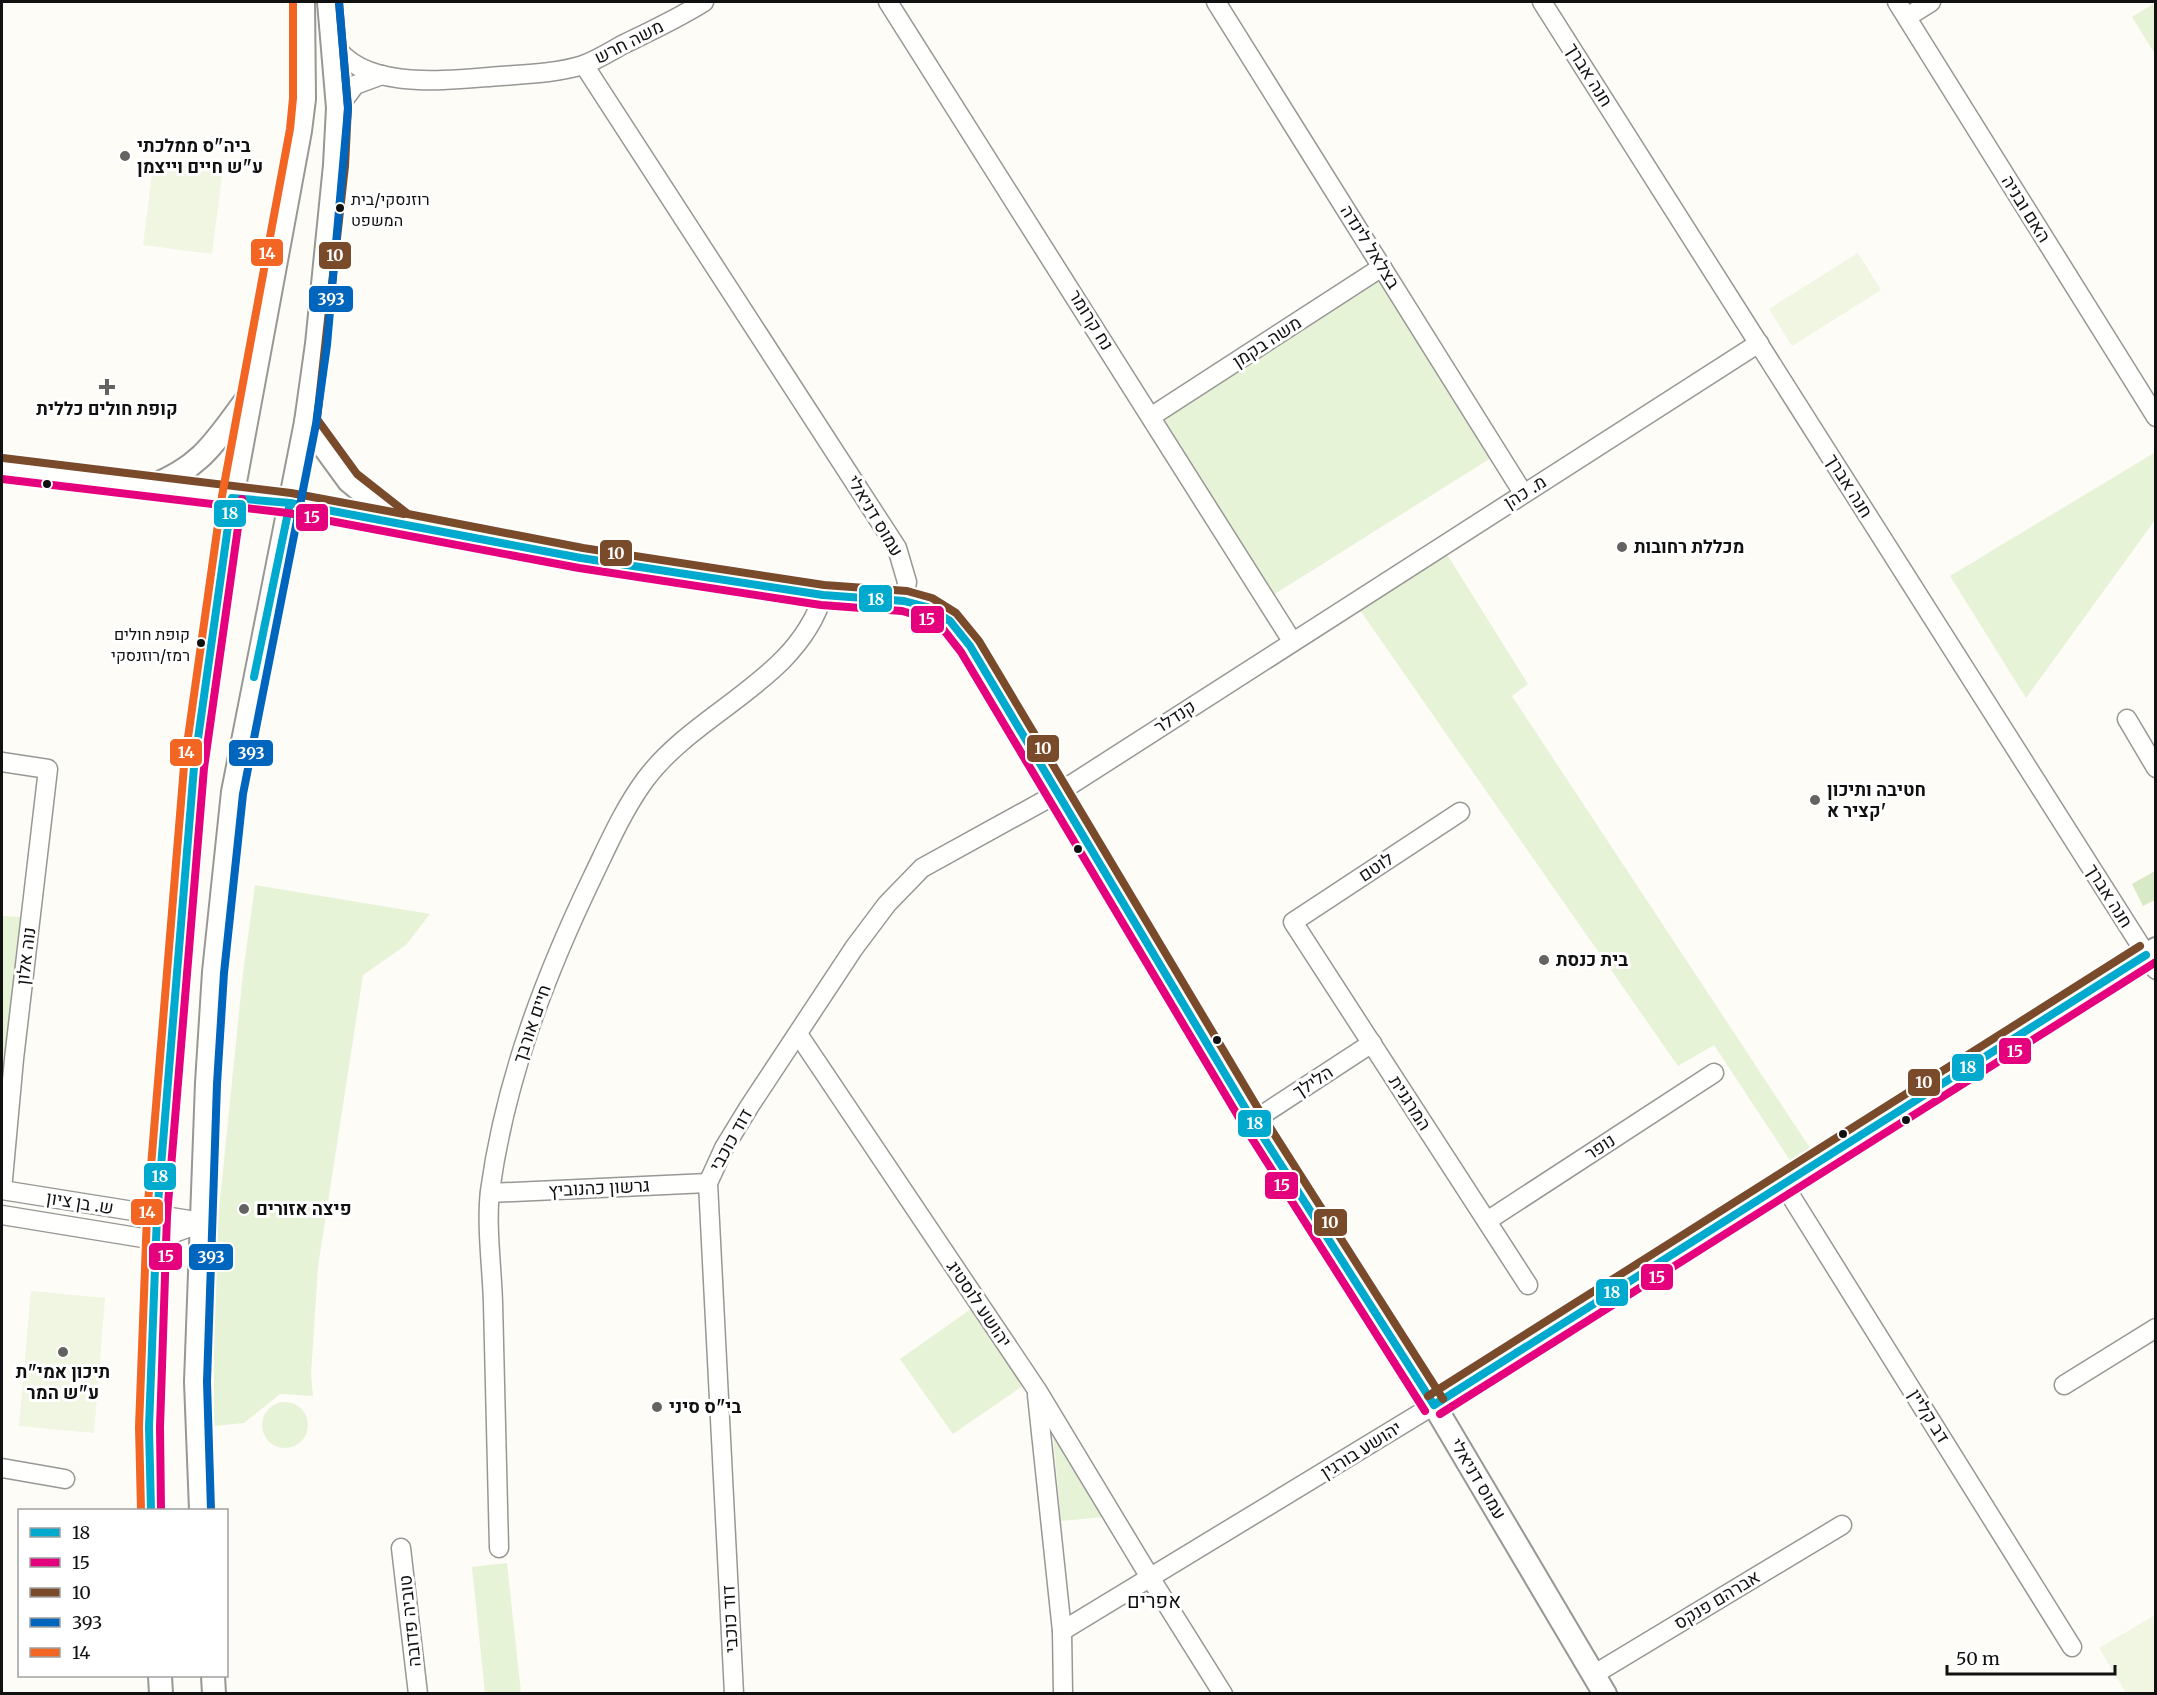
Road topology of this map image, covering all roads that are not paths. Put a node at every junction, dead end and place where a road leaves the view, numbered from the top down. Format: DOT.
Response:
graph roads {
  1 [pos="303,2"];
  2 [pos="329,2"];
  3 [pos="704,2"];
  4 [pos="888,2"];
  5 [pos="1216,2"];
  6 [pos="1542,2"];
  7 [pos="1931,2"];
  8 [pos="684,7"];
  9 [pos="1902,9"];
  10 [pos="334,44"];
  11 [pos="584,64"];
  12 [pos="382,75"];
  13 [pos="338,108"];
  14 [pos="1382,267"];
  15 [pos="1759,343"];
  16 [pos="250,395"];
  17 [pos="1152,416"];
  18 [pos="2156,417"];
  19 [pos="306,422"];
  20 [pos="2,468"];
  21 [pos="152,486"];
  22 [pos="1523,493"];
  23 [pos="232,498"];
  24 [pos="290,503"];
  25 [pos="403,524"];
  26 [pos="823,595"];
  27 [pos="904,601"];
  28 [pos="1292,640"];
  29 [pos="2127,719"];
  30 [pos="2,762"];
  31 [pos="2156,768"];
  32 [pos="1058,793"];
  33 [pos="1460,812"];
  34 [pos="1293,921"];
  35 [pos="2152,958"];
  36 [pos="798,1034"];
  37 [pos="1372,1043"];
  38 [pos="1714,1073"];
  39 [pos="1253,1121"];
  40 [pos="708,1183"];
  41 [pos="1784,1185"];
  42 [pos="2,1190"];
  43 [pos="490,1193"];
  44 [pos="2,1215"];
  45 [pos="157,1215"];
  46 [pos="1487,1221"];
  47 [pos="204,1222"];
  48 [pos="155,1240"];
  49 [pos="1528,1285"];
  50 [pos="2156,1328"];
  51 [pos="2064,1385"];
  52 [pos="1037,1390"];
  53 [pos="1434,1406"];
  54 [pos="2,1468"];
  55 [pos="65,1479"];
  56 [pos="151,1509"];
  57 [pos="201,1509"];
  58 [pos="1842,1525"];
  59 [pos="402,1548"];
  60 [pos="500,1548"];
  61 [pos="1151,1579"];
  62 [pos="1062,1631"];
  63 [pos="2072,1647"];
  64 [pos="160,1677"];
  65 [pos="213,1677"];
  66 [pos="1599,1684"];
  67 [pos="161,1694"];
  68 [pos="214,1694"];
  69 [pos="418,1694"];
  70 [pos="734,1694"];
  71 [pos="1063,1694"];
  72 [pos="1223,1694"];
  1 -- 16 [label="street"];
  2 -- 10 [label="street"];
  3 -- 8 [label="street, משה חרש"];
  4 -- 17 [label="street, נח קרומר"];
  5 -- 14 [label="street, בצלאל לינדה"];
  6 -- 15 [label="street, חנה אברך"];
  7 -- 9 [label="street"];
  8 -- 11 [label="street, משה חרש"];
  9 -- 18 [label="street, האם ובניה"];
  10 -- 12 [label="street, משה חרש"];
  10 -- 13 [label="street"];
  11 -- 12 [label="street, משה חרש"];
  11 -- 27 [label="street, עמוס דניאלי"];
  12 -- 13 [label="street"];
  13 -- 19 [label="street"];
  14 -- 17 [label="street, משה בקמן"];
  14 -- 22 [label="street, בצלאל לינדה"];
  15 -- 22 [label="street, מ. כהן"];
  15 -- 35 [label="street, חנה אברך"];
  16 -- 21 [label="street"];
  16 -- 23 [label="street"];
  17 -- 28 [label="street, נח קרומר"];
  19 -- 24 [label="street"];
  19 -- 25 [label="street"];
  20 -- 21 [label="street"];
  21 -- 23 [label="street"];
  22 -- 28 [label="street, מ. כהן"];
  23 -- 24 [label="street"];
  23 -- 45 [label="street"];
  24 -- 25 [label="street"];
  24 -- 47 [label="street"];
  25 -- 26 [label="street"];
  26 -- 27 [label="street"];
  26 -- 43 [label="street, חיים אורבך"];
  27 -- 32 [label="street, עמוס דניאלי"];
  28 -- 32 [label="street, קנדלר"];
  29 -- 31 [label="street"];
  30 -- 42 [label="street, נוה אלון"];
  32 -- 36 [label="street, דוד כוכבי"];
  32 -- 39 [label="street, עמוס דניאלי"];
  33 -- 34 [label="street, לוטם"];
  34 -- 37 [label="street, המרגנית"];
  35 -- 41 [label="street, יהושע בורגין"];
  36 -- 40 [label="street, דוד כוכבי"];
  36 -- 52 [label="street, יהושע לוסטיג"];
  37 -- 39 [label="street, הלילך"];
  37 -- 46 [label="street, המרגנית"];
  38 -- 46 [label="street, נופר"];
  39 -- 53 [label="street, עמוס דניאלי"];
  40 -- 43 [label="street, גרשון כהנוביץ"];
  40 -- 70 [label="street, דוד כוכבי"];
  41 -- 53 [label="street, יהושע בורגין"];
  41 -- 63 [label="street, דב קליין"];
  42 -- 45 [label="street, ש. בן ציון"];
  43 -- 60 [label="street, חיים אורבך"];
  44 -- 48 [label="street, ש. בן ציון"];
  45 -- 47 [label="street, ש. בן ציון"];
  45 -- 48 [label="street"];
  46 -- 49 [label="street, המרגנית"];
  47 -- 48 [label="street, ש. בן ציון"];
  47 -- 57 [label="street"];
  48 -- 56 [label="street"];
  50 -- 51 [label="street"];
  52 -- 61 [label="street, יהושע לוסטיג"];
  52 -- 62 [label="street"];
  53 -- 61 [label="street, יהושע בורגין"];
  53 -- 66 [label="street, עמוס דניאלי"];
  54 -- 55 [label="street"];
  58 -- 66 [label="street, אברהם פנקס"];
  59 -- 69 [label="street, טוביה פדובה"];
  61 -- 62 [label="street, יהושע בורגין"];
  61 -- 72 [label="street, יהושע לוסטיג"];
  62 -- 71 [label="street"];
  64 -- 67 [label="street"];
  65 -- 68 [label="street"];
}
